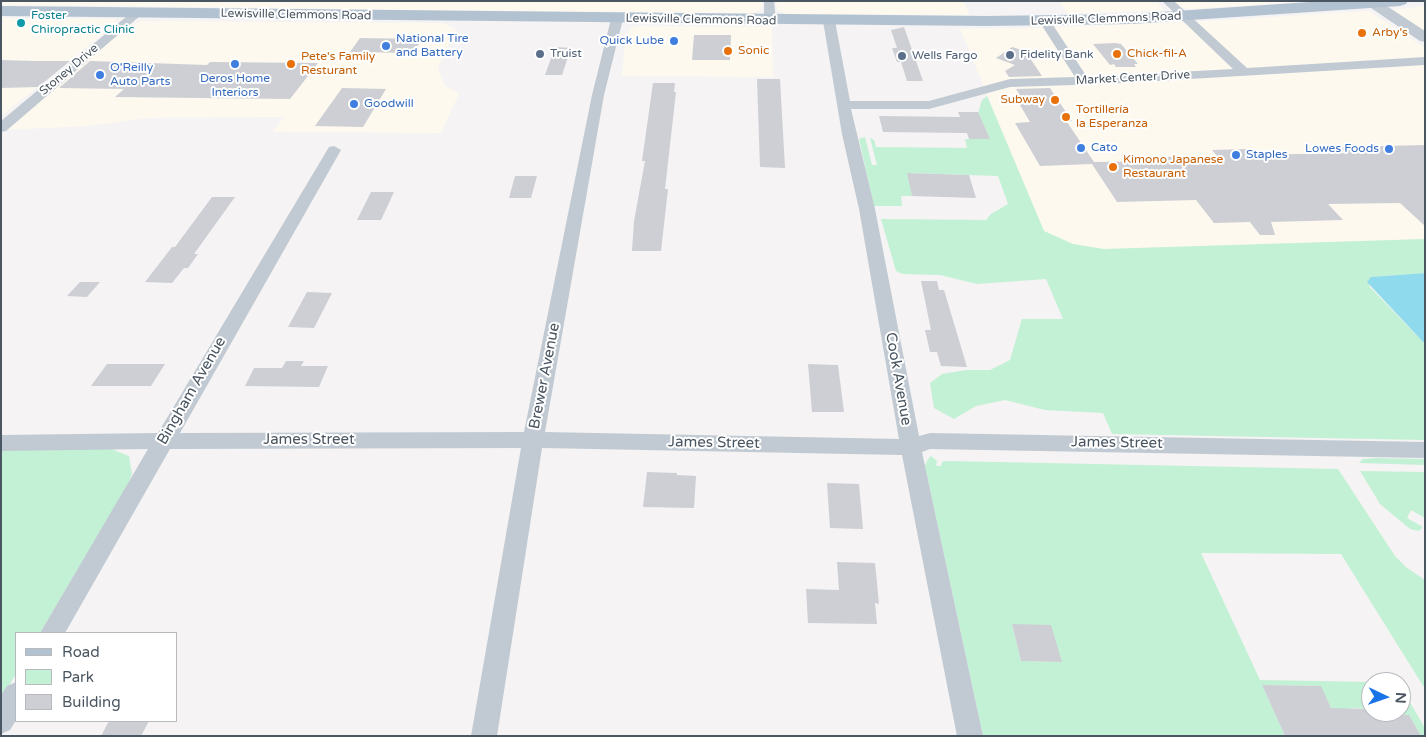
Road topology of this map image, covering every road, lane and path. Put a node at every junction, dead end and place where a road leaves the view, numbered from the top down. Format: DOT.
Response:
graph roads {
  1 [pos="769,1"];
  2 [pos="1167,1"];
  3 [pos="1400,1"];
  4 [pos="1372,2"];
  5 [pos="1,11"];
  6 [pos="137,13"];
  7 [pos="1182,17"];
  8 [pos="617,19"];
  9 [pos="770,20"];
  10 [pos="829,21"];
  11 [pos="1044,21"];
  12 [pos="1425,38"];
  13 [pos="1425,61"];
  14 [pos="1244,72"];
  15 [pos="1084,81"];
  16 [pos="844,105"];
  17 [pos="1,128"];
  18 [pos="334,150"];
  19 [pos="533,440"];
  20 [pos="163,441"];
  21 [pos="1,443"];
  22 [pos="911,447"];
  23 [pos="1425,450"];
  24 [pos="53,632"];
  25 [pos="15,697"];
  26 [pos="1,721"];
  27 [pos="484,736"];
  28 [pos="970,736"];
  1 -- 9 [label="street"];
  2 -- 7 [label="street"];
  3 -- 4 [label="main road, Lewisville Clemmons Road"];
  4 -- 7 [label="main road, Lewisville Clemmons Road"];
  4 -- 12 [label="street"];
  5 -- 6 [label="main road, Lewisville Clemmons Road"];
  6 -- 8 [label="main road, Lewisville Clemmons Road"];
  6 -- 17 [label="street, Stoney Drive"];
  7 -- 11 [label="main road, Lewisville Clemmons Road"];
  7 -- 14 [label="street"];
  8 -- 9 [label="main road, Lewisville Clemmons Road"];
  8 -- 19 [label="street, Brewer Avenue"];
  9 -- 10 [label="main road, Lewisville Clemmons Road"];
  10 -- 11 [label="main road, Lewisville Clemmons Road"];
  10 -- 16 [label="street, Cook Avenue"];
  11 -- 15 [label="street"];
  13 -- 14 [label="street, Market Center Drive"];
  14 -- 15 [label="street, Market Center Drive"];
  15 -- 16 [label="street, Market Center Drive"];
  16 -- 22 [label="street, Cook Avenue"];
  18 -- 20 [label="street, Bingham Avenue"];
  19 -- 20 [label="street, James Street"];
  19 -- 22 [label="street, James Street"];
  19 -- 27 [label="street, Brewer Avenue"];
  20 -- 21 [label="street, James Street"];
  20 -- 24 [label="street, Bingham Avenue"];
  22 -- 23 [label="street, James Street"];
  22 -- 28 [label="street, Cook Avenue"];
  25 -- 26 [label="street"];
}
